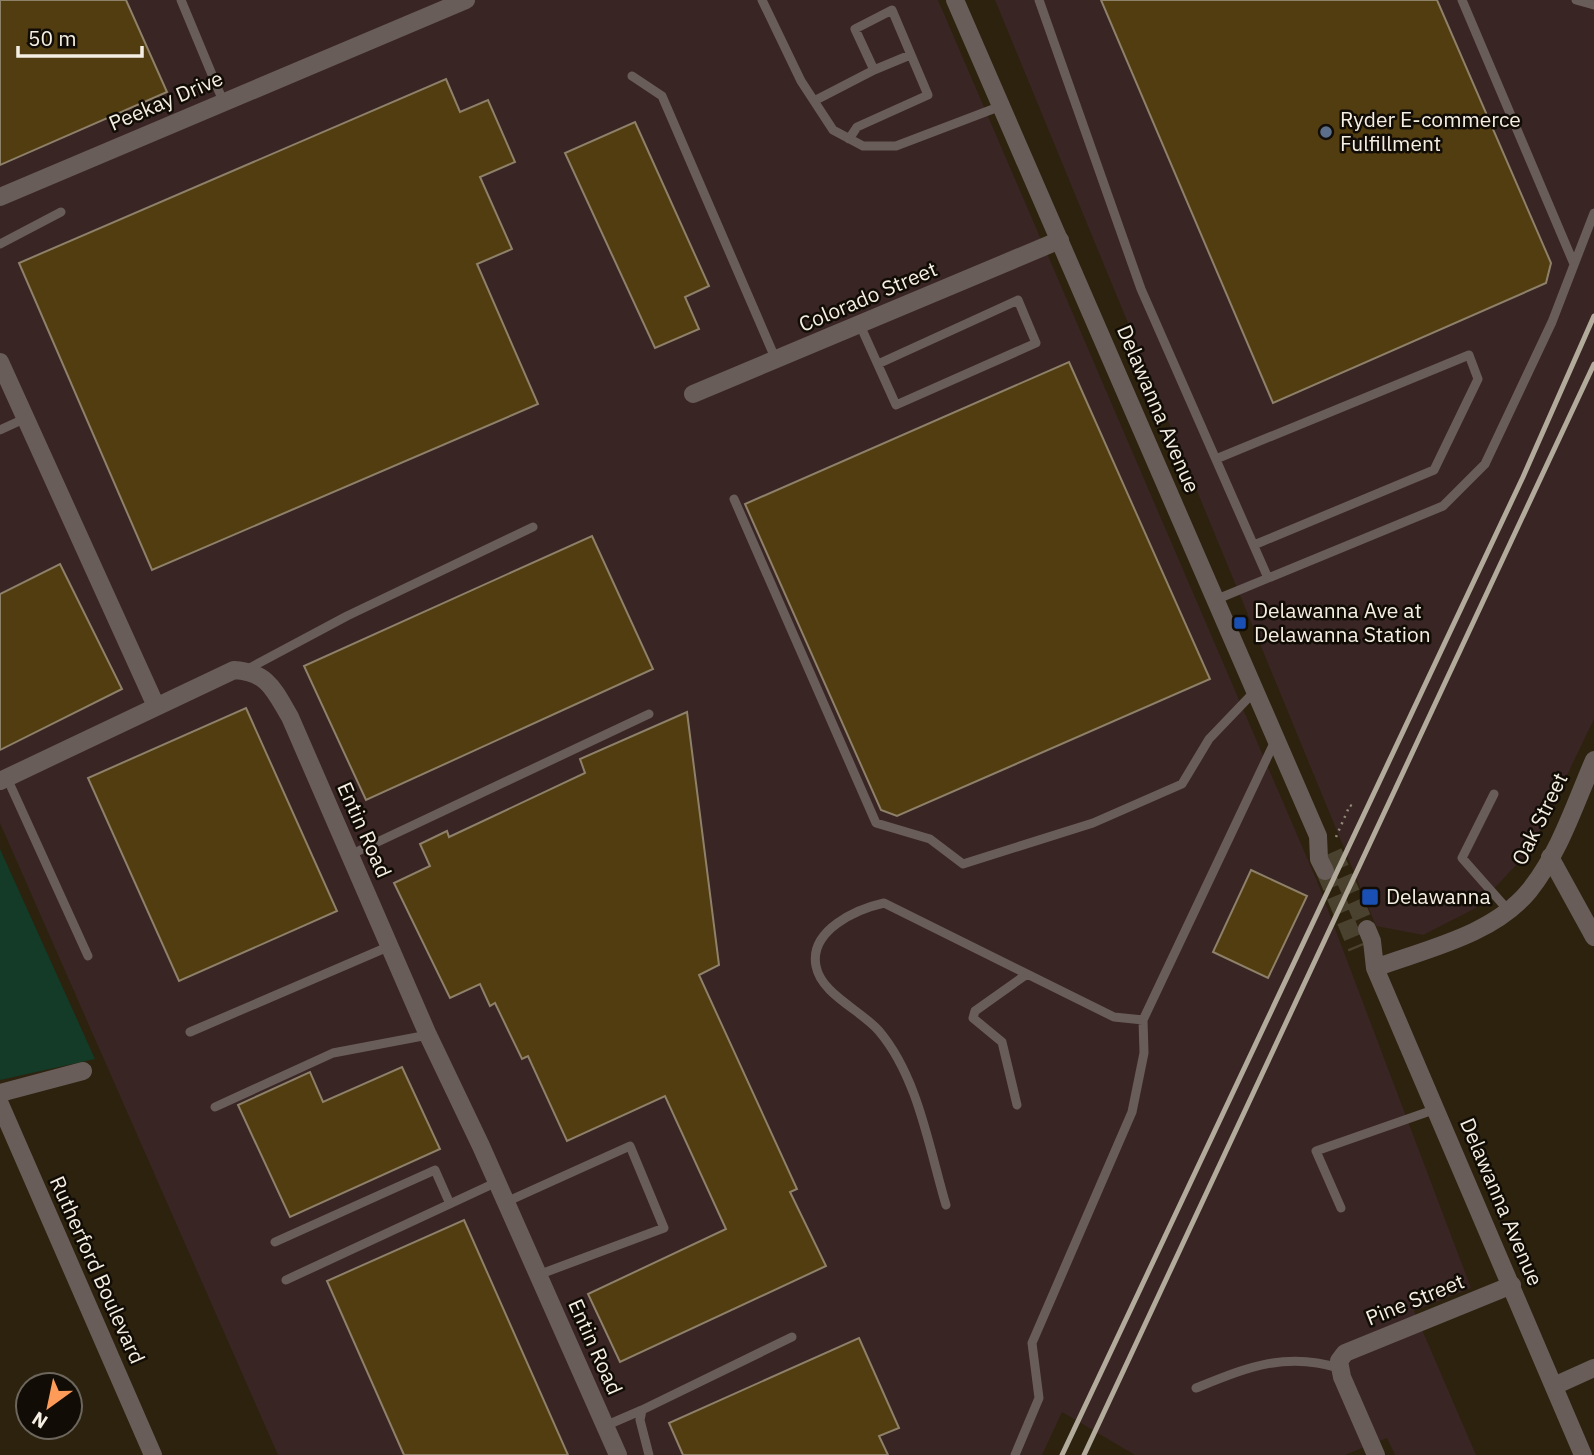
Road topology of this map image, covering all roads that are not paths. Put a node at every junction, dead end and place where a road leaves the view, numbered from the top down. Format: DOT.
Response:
graph roads {
  1 [pos="181,0"];
  2 [pos="467,0"];
  3 [pos="762,0"];
  4 [pos="955,0"];
  5 [pos="1039,0"];
  6 [pos="1462,0"];
  7 [pos="1576,0"];
  8 [pos="1594,5"];
  9 [pos="910,55"];
  10 [pos="873,70"];
  11 [pos="632,76"];
  12 [pos="814,101"];
  13 [pos="223,102"];
  14 [pos="1002,106"];
  15 [pos="849,139"];
  16 [pos="0,197"];
  17 [pos="61,212"];
  18 [pos="1594,212"];
  19 [pos="1060,240"];
  20 [pos="0,244"];
  21 [pos="1574,264"];
  22 [pos="860,325"];
  23 [pos="776,360"];
  24 [pos="0,362"];
  25 [pos="877,364"];
  26 [pos="693,394"];
  27 [pos="26,418"];
  28 [pos="0,429"];
  29 [pos="1216,459"];
  30 [pos="734,499"];
  31 [pos="533,527"];
  32 [pos="1254,545"];
  33 [pos="1268,578"];
  34 [pos="1215,600"];
  35 [pos="244,671"];
  36 [pos="1255,691"];
  37 [pos="156,706"];
  38 [pos="649,714"];
  39 [pos="1276,740"];
  40 [pos="1594,761"];
  41 [pos="3,780"];
  42 [pos="1494,794"];
  43 [pos="351,855"];
  44 [pos="1550,858"];
  45 [pos="1325,871"];
  46 [pos="1508,910"];
  47 [pos="1367,929"];
  48 [pos="1594,937"];
  49 [pos="390,946"];
  50 [pos="1357,948"];
  51 [pos="88,956"];
  52 [pos="1375,968"];
  53 [pos="1027,974"];
  54 [pos="1143,1020"];
  55 [pos="190,1032"];
  56 [pos="428,1035"];
  57 [pos="83,1071"];
  58 [pos="0,1093"];
  59 [pos="0,1104"];
  60 [pos="1017,1105"];
  61 [pos="215,1107"];
  62 [pos="1436,1109"];
  63 [pos="497,1182"];
  64 [pos="506,1202"];
  65 [pos="450,1204"];
  66 [pos="946,1205"];
  67 [pos="1341,1208"];
  68 [pos="275,1242"];
  69 [pos="538,1275"];
  70 [pos="285,1280"];
  71 [pos="1512,1285"];
  72 [pos="792,1337"];
  73 [pos="1339,1364"];
  74 [pos="1594,1368"];
  75 [pos="1554,1386"];
  76 [pos="1196,1388"];
  77 [pos="642,1410"];
  78 [pos="605,1426"];
  79 [pos="153,1455"];
  80 [pos="618,1455"];
  81 [pos="649,1455"];
  82 [pos="1015,1455"];
  83 [pos="1376,1455"];
  84 [pos="1583,1455"];
  1 -- 13 [label="lane"];
  2 -- 13 [label="street, Peekay Drive"];
  3 -- 12 [label="lane"];
  4 -- 14 [label="street, Delawanna Avenue"];
  5 -- 29 [label="lane"];
  6 -- 21 [label="lane"];
  7 -- 8 [label="lane"];
  9 -- 10 [label="lane"];
  9 -- 10 [label="lane"];
  9 -- 15 [label="lane"];
  10 -- 12 [label="lane"];
  11 -- 23 [label="lane"];
  12 -- 15 [label="lane"];
  13 -- 16 [label="street, Peekay Drive"];
  14 -- 15 [label="lane"];
  14 -- 19 [label="street, Delawanna Avenue"];
  17 -- 20 [label="lane"];
  18 -- 21 [label="lane"];
  19 -- 22 [label="street, Colorado Street"];
  19 -- 34 [label="street, Delawanna Avenue"];
  21 -- 33 [label="lane"];
  22 -- 23 [label="street, Colorado Street"];
  22 -- 25 [label="lane"];
  23 -- 26 [label="street, Colorado Street"];
  24 -- 27 [label="street"];
  25 -- 25 [label="lane"];
  27 -- 28 [label="lane"];
  27 -- 37 [label="street"];
  29 -- 32 [label="lane"];
  29 -- 32 [label="lane"];
  30 -- 36 [label="lane"];
  31 -- 35 [label="lane"];
  32 -- 33 [label="lane"];
  33 -- 34 [label="lane"];
  34 -- 36 [label="street, Delawanna Avenue"];
  35 -- 37 [label="street"];
  35 -- 43 [label="street, Entin Road"];
  36 -- 39 [label="street, Delawanna Avenue"];
  37 -- 41 [label="street"];
  38 -- 43 [label="lane"];
  39 -- 45 [label="street, Delawanna Avenue"];
  39 -- 54 [label="lane"];
  40 -- 44 [label="street, Oak Street"];
  41 -- 51 [label="lane"];
  42 -- 46 [label="lane"];
  43 -- 49 [label="street, Entin Road"];
  44 -- 46 [label="street, Oak Street"];
  44 -- 48 [label="street"];
  46 -- 52 [label="street, Oak Street"];
  47 -- 52 [label="street, Delawanna Avenue"];
  49 -- 55 [label="lane"];
  49 -- 56 [label="street, Entin Road"];
  50 -- 52 [label="street, Delawanna Avenue"];
  52 -- 62 [label="street, Delawanna Avenue"];
  53 -- 54 [label="lane"];
  53 -- 60 [label="lane"];
  53 -- 66 [label="lane"];
  54 -- 82 [label="lane"];
  56 -- 61 [label="lane"];
  56 -- 63 [label="street, Entin Road"];
  57 -- 58 [label="street"];
  59 -- 79 [label="street, Rutherford Boulevard"];
  62 -- 67 [label="lane"];
  62 -- 71 [label="street, Delawanna Avenue"];
  63 -- 64 [label="street, Entin Road"];
  63 -- 65 [label="lane"];
  64 -- 69 [label="street, Entin Road"];
  64 -- 69 [label="lane"];
  65 -- 68 [label="lane"];
  65 -- 70 [label="lane"];
  69 -- 78 [label="street, Entin Road"];
  71 -- 73 [label="street, Pine Street"];
  71 -- 75 [label="street, Delawanna Avenue"];
  72 -- 77 [label="lane"];
  73 -- 76 [label="lane"];
  73 -- 83 [label="street"];
  74 -- 75 [label="street"];
  75 -- 84 [label="street, Delawanna Avenue"];
  77 -- 78 [label="lane"];
  77 -- 81 [label="lane"];
  78 -- 80 [label="street, Entin Road"];
}
